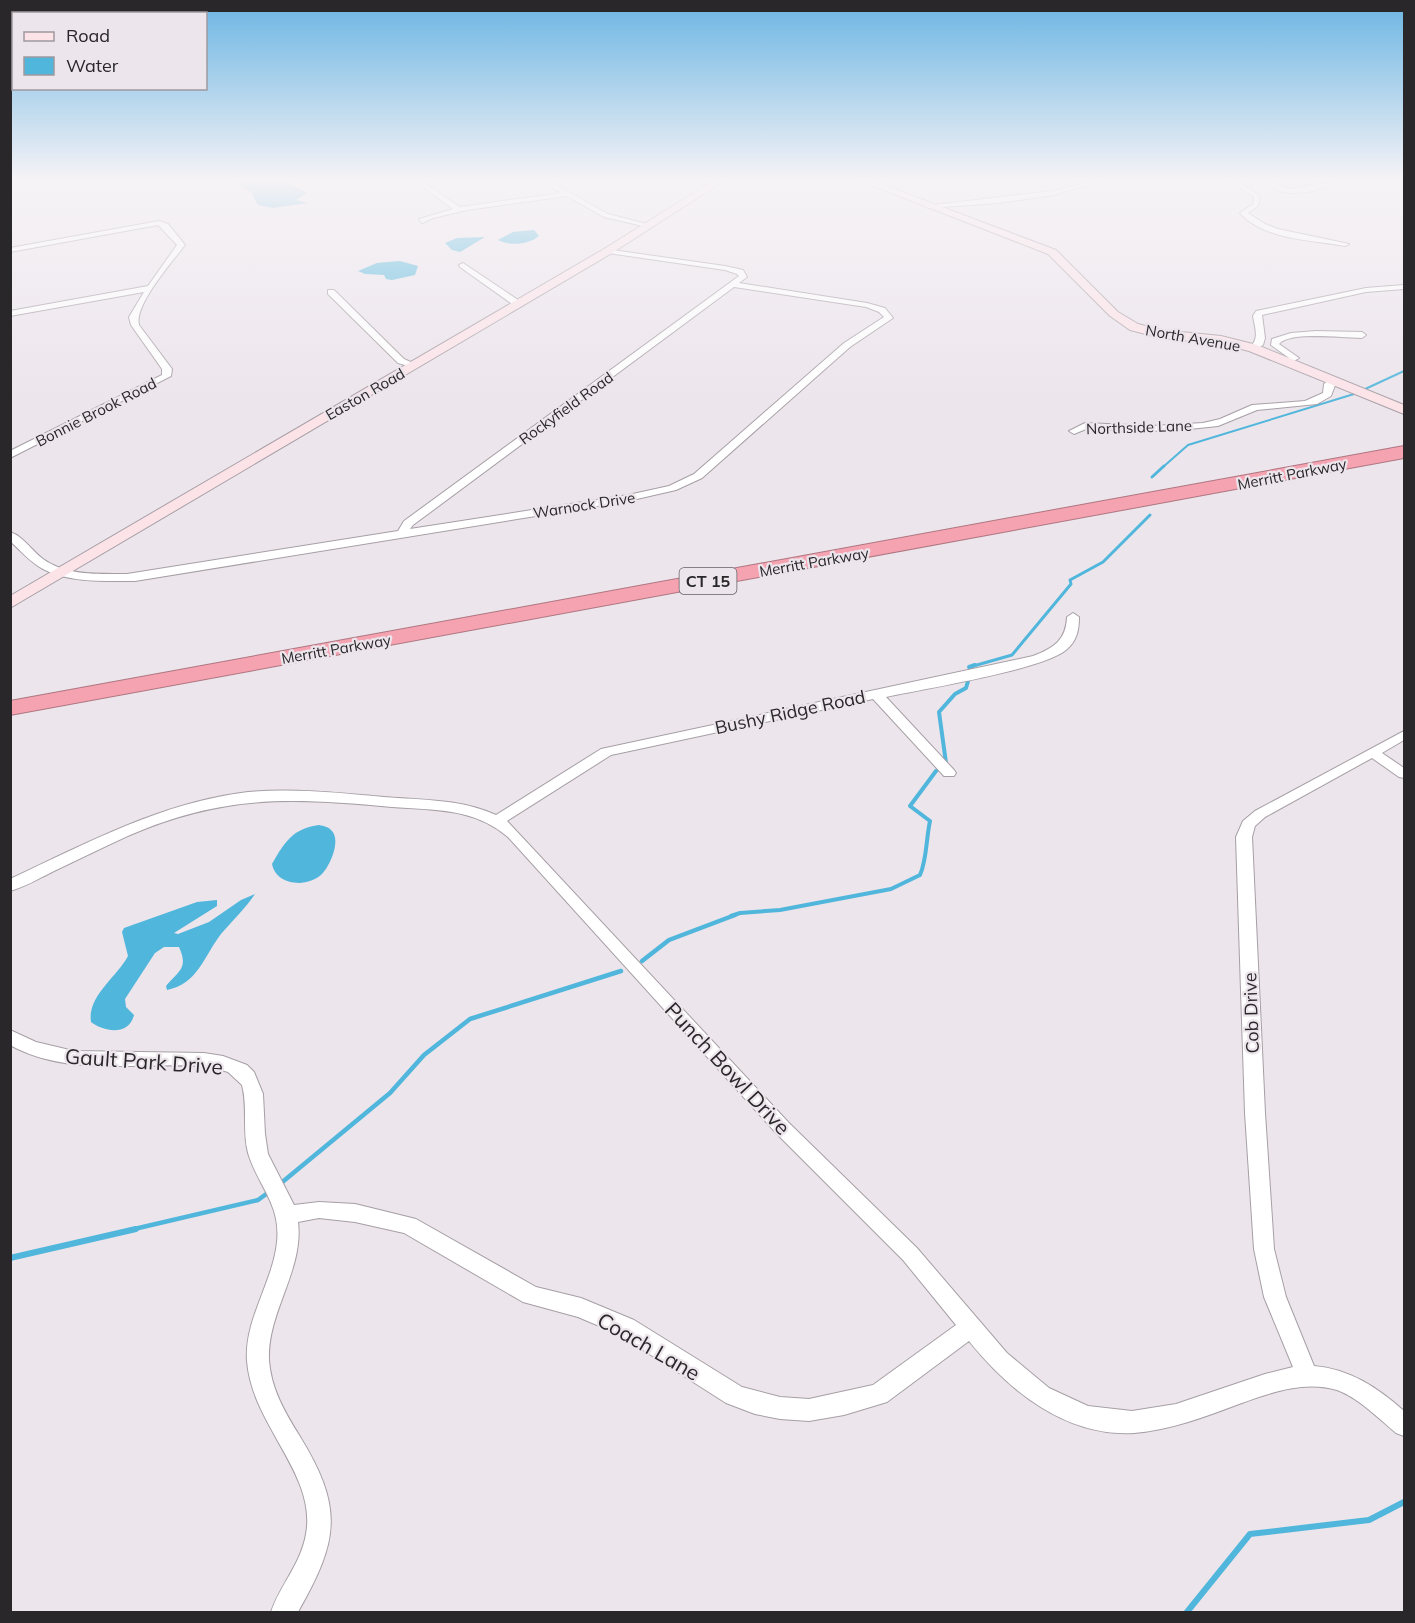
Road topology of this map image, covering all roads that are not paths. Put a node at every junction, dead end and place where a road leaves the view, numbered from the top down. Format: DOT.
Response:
graph roads {
  1 [pos="173,258"];
  2 [pos="597,258"];
  3 [pos="653,258"];
  4 [pos="1058,258"];
  5 [pos="464,265"];
  6 [pos="734,285"];
  7 [pos="1404,287"];
  8 [pos="150,288"];
  9 [pos="332,293"];
  10 [pos="518,304"];
  11 [pos="10,314"];
  12 [pos="1362,335"];
  13 [pos="1253,348"];
  14 [pos="1287,362"];
  15 [pos="412,366"];
  16 [pos="1332,380"];
  17 [pos="1404,410"];
  18 [pos="1074,431"];
  19 [pos="1404,445"];
  20 [pos="1404,452"];
  21 [pos="10,455"];
  22 [pos="10,535"];
  23 [pos="402,535"];
  24 [pos="63,572"];
  25 [pos="10,603"];
  26 [pos="1073,617"];
  27 [pos="876,694"];
  28 [pos="10,697"];
  29 [pos="10,708"];
  30 [pos="1404,735"];
  31 [pos="1372,752"];
  32 [pos="945,768"];
  33 [pos="1404,774"];
  34 [pos="498,820"];
  35 [pos="10,886"];
  36 [pos="10,1036"];
  37 [pos="286,1211"];
  38 [pos="969,1328"];
  39 [pos="1307,1375"];
  40 [pos="1404,1425"];
  41 [pos="284,1612"];
  1 -- 8 [label="street, Bonnie Brook Road"];
  2 -- 10 [label="main road, Easton Road"];
  3 -- 6 [label="street"];
  4 -- 13 [label="main road, North Avenue"];
  5 -- 10 [label="street"];
  6 -- 23 [label="street, Rockyfield Road"];
  6 -- 23 [label="street, Warnock Drive"];
  7 -- 13 [label="street"];
  8 -- 11 [label="street"];
  8 -- 21 [label="street, Bonnie Brook Road"];
  9 -- 15 [label="street"];
  10 -- 15 [label="main road, Easton Road"];
  12 -- 14 [label="street"];
  13 -- 14 [label="main road, North Avenue"];
  14 -- 16 [label="main road, North Avenue"];
  15 -- 24 [label="main road, Easton Road"];
  16 -- 17 [label="main road, North Avenue"];
  16 -- 18 [label="street, Northside Lane"];
  19 -- 28 [label="highway, Merritt Parkway / CT 15"];
  20 -- 29 [label="highway, Merritt Parkway / CT 15"];
  22 -- 24 [label="street"];
  23 -- 24 [label="street, Warnock Drive"];
  24 -- 25 [label="main road, Easton Road"];
  26 -- 27 [label="street, Bushy Ridge Road"];
  27 -- 32 [label="street"];
  27 -- 34 [label="street, Bushy Ridge Road"];
  30 -- 31 [label="street, Cob Drive"];
  31 -- 33 [label="street"];
  31 -- 39 [label="street, Cob Drive"];
  34 -- 35 [label="street, Punch Bowl Drive"];
  34 -- 38 [label="street, Punch Bowl Drive"];
  36 -- 37 [label="street, Gault Park Drive"];
  37 -- 38 [label="street, Coach Lane"];
  37 -- 41 [label="street, Gault Park Drive"];
  38 -- 39 [label="street, Punch Bowl Drive"];
  39 -- 40 [label="street, Punch Bowl Drive"];
}
